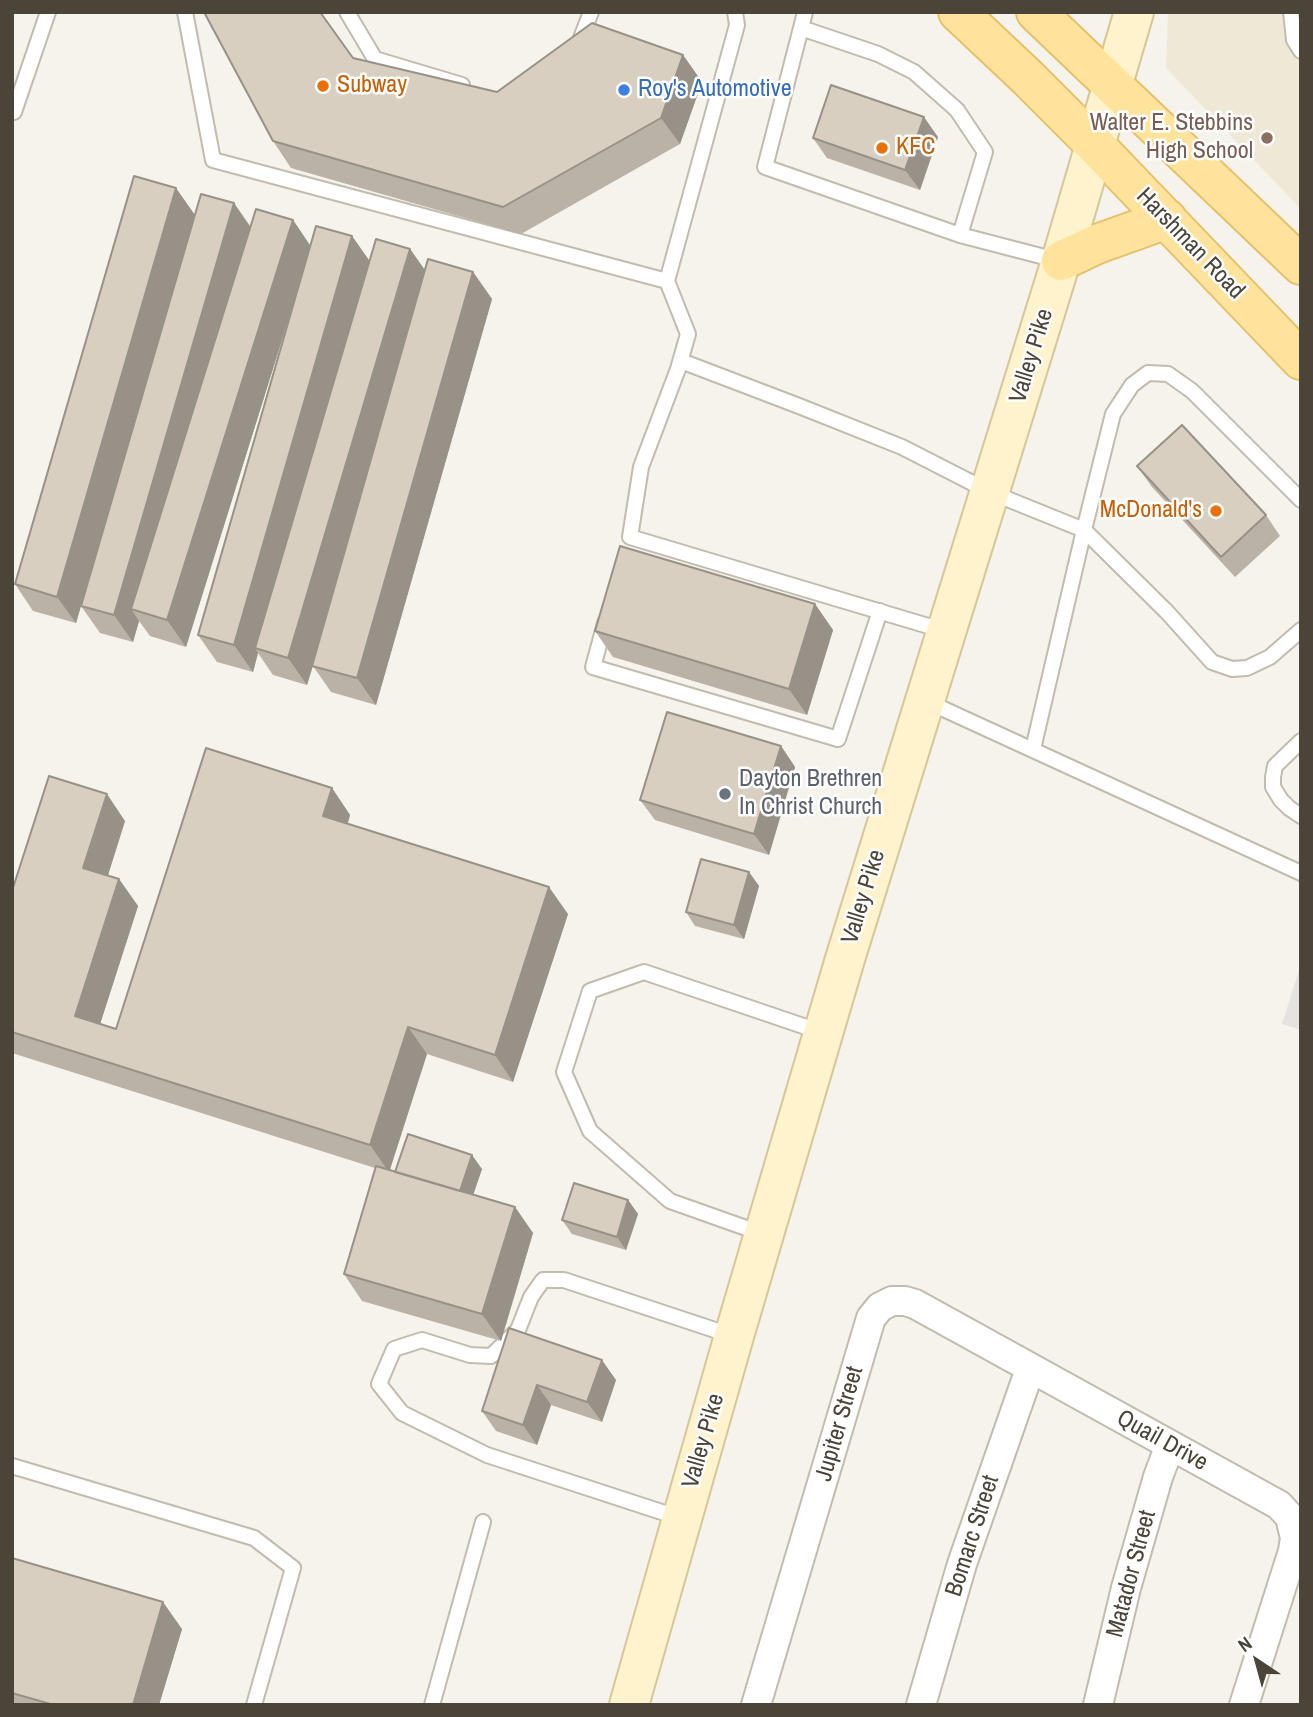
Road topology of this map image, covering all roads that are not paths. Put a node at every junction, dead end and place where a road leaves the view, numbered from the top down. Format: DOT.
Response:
graph roads {
  1 [pos="47,12"];
  2 [pos="185,12"];
  3 [pos="347,12"];
  4 [pos="591,12"];
  5 [pos="735,12"];
  6 [pos="805,12"];
  7 [pos="958,12"];
  8 [pos="1036,12"];
  9 [pos="1134,12"];
  10 [pos="1291,12"];
  11 [pos="801,29"];
  12 [pos="1301,51"];
  13 [pos="567,54"];
  14 [pos="1113,86"];
  15 [pos="472,88"];
  16 [pos="12,111"];
  17 [pos="1094,144"];
  18 [pos="1167,219"];
  19 [pos="960,235"];
  20 [pos="1061,261"];
  21 [pos="1301,265"];
  22 [pos="667,281"];
  23 [pos="1301,360"];
  24 [pos="681,361"];
  25 [pos="990,492"];
  26 [pos="1301,500"];
  27 [pos="1084,530"];
  28 [pos="880,611"];
  29 [pos="607,615"];
  30 [pos="1301,630"];
  31 [pos="947,632"];
  32 [pos="925,701"];
  33 [pos="1301,741"];
  34 [pos="1033,749"];
  35 [pos="1301,816"];
  36 [pos="1301,873"];
  37 [pos="824,1033"];
  38 [pos="764,1235"];
  39 [pos="734,1336"];
  40 [pos="1030,1369"];
  41 [pos="1170,1445"];
  42 [pos="12,1466"];
  43 [pos="682,1518"];
  44 [pos="483,1522"];
  45 [pos="254,1705"];
  46 [pos="432,1705"];
  47 [pos="629,1705"];
  48 [pos="756,1705"];
  49 [pos="921,1705"];
  50 [pos="1098,1705"];
  51 [pos="1244,1705"];
  1 -- 16 [label="lane"];
  2 -- 22 [label="lane"];
  3 -- 15 [label="lane"];
  4 -- 13 [label="lane"];
  5 -- 22 [label="lane"];
  6 -- 11 [label="lane"];
  7 -- 17 [label="main road, Harshman Road"];
  8 -- 14 [label="main road"];
  9 -- 14 [label="street, Valley Pike"];
  10 -- 12 [label="lane"];
  11 -- 19 [label="lane"];
  11 -- 19 [label="lane"];
  14 -- 17 [label="street, Valley Pike"];
  14 -- 21 [label="main road"];
  17 -- 18 [label="main road, Harshman Road"];
  17 -- 20 [label="street, Valley Pike"];
  18 -- 20 [label="main road"];
  18 -- 23 [label="main road, Harshman Road"];
  19 -- 20 [label="lane"];
  20 -- 25 [label="street, Valley Pike"];
  22 -- 24 [label="lane"];
  24 -- 25 [label="lane"];
  24 -- 28 [label="lane"];
  25 -- 27 [label="lane"];
  25 -- 31 [label="street, Valley Pike"];
  26 -- 27 [label="lane"];
  27 -- 30 [label="lane"];
  27 -- 34 [label="lane"];
  28 -- 29 [label="lane"];
  28 -- 31 [label="lane"];
  31 -- 32 [label="street, Valley Pike"];
  32 -- 34 [label="lane"];
  32 -- 37 [label="street, Valley Pike"];
  33 -- 35 [label="lane"];
  34 -- 36 [label="lane"];
  37 -- 38 [label="street, Valley Pike"];
  37 -- 38 [label="lane"];
  38 -- 39 [label="street, Valley Pike"];
  39 -- 43 [label="street, Valley Pike"];
  39 -- 43 [label="lane"];
  40 -- 41 [label="street, Quail Drive"];
  40 -- 48 [label="street, Jupiter Street"];
  40 -- 49 [label="street, Bomarc Street"];
  41 -- 50 [label="street, Matador Street"];
  41 -- 51 [label="street, Quail Drive"];
  42 -- 45 [label="lane"];
  43 -- 47 [label="street, Valley Pike"];
  44 -- 46 [label="lane"];
}
